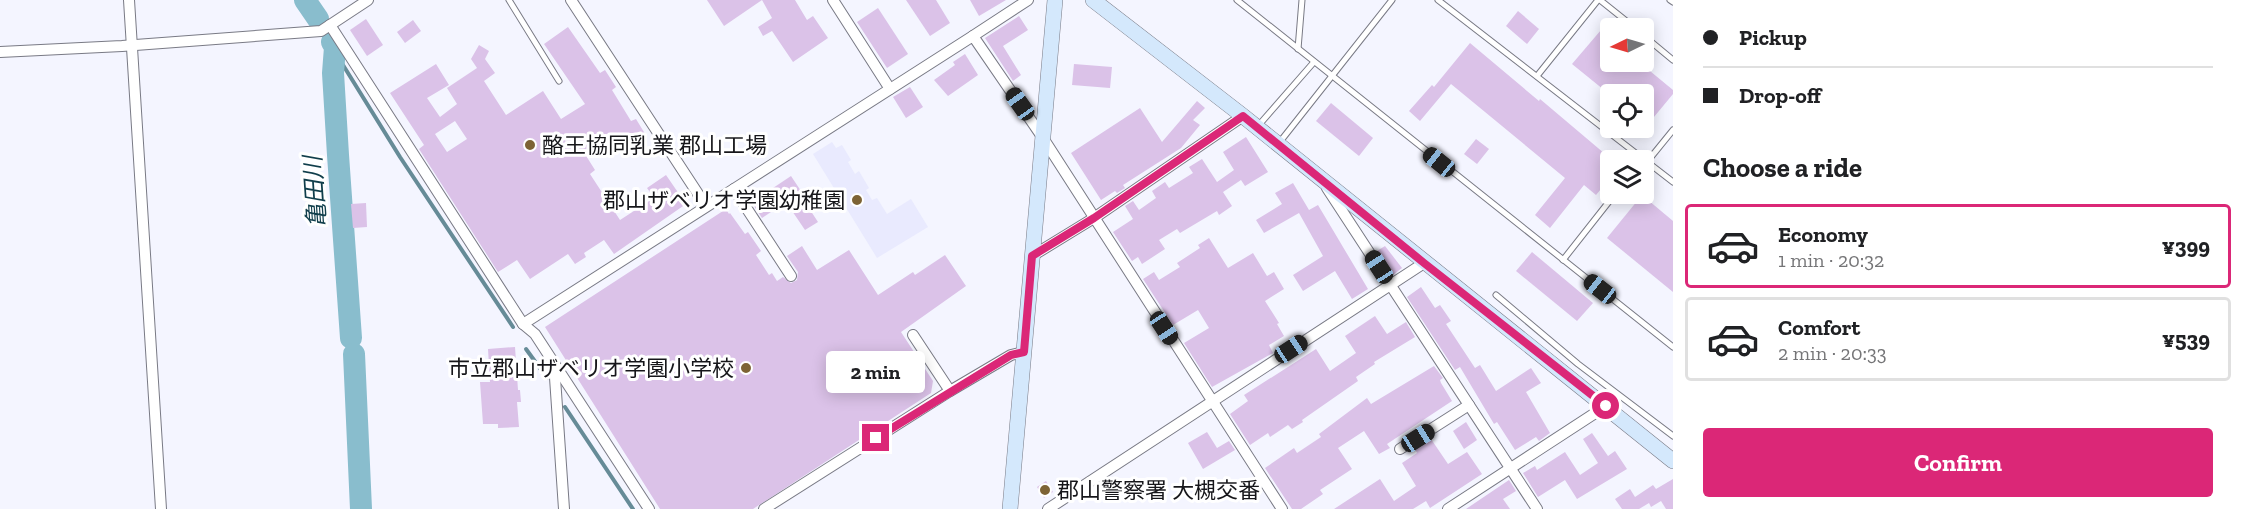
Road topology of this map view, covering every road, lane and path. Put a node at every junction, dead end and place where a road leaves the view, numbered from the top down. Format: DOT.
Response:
graph roads {
  1 [pos="129,0"];
  2 [pos="368,0"];
  3 [pos="509,0"];
  4 [pos="571,0"];
  5 [pos="833,0"];
  6 [pos="1028,0"];
  7 [pos="1055,0"];
  8 [pos="1093,0"];
  9 [pos="1237,0"];
  10 [pos="1302,0"];
  11 [pos="1392,0"];
  12 [pos="1438,0"];
  13 [pos="1599,0"];
  14 [pos="1622,18"];
  15 [pos="330,25"];
  16 [pos="973,36"];
  17 [pos="1654,44"];
  18 [pos="132,45"];
  19 [pos="1298,49"];
  20 [pos="0,52"];
  21 [pos="1673,60"];
  22 [pos="1314,62"];
  23 [pos="1537,76"];
  24 [pos="1333,77"];
  25 [pos="559,81"];
  26 [pos="890,89"];
  27 [pos="1243,116"];
  28 [pos="1257,127"];
  29 [pos="1673,130"];
  30 [pos="1043,138"];
  31 [pos="1278,144"];
  32 [pos="1631,150"];
  33 [pos="1654,150"];
  34 [pos="1654,168"];
  35 [pos="1322,180"];
  36 [pos="1673,182"];
  37 [pos="734,189"];
  38 [pos="1607,204"];
  39 [pos="706,206"];
  40 [pos="1094,218"];
  41 [pos="1032,256"];
  42 [pos="1563,260"];
  43 [pos="1424,263"];
  44 [pos="791,276"];
  45 [pos="1390,284"];
  46 [pos="1496,295"];
  47 [pos="524,324"];
  48 [pos="913,335"];
  49 [pos="1673,347"];
  50 [pos="1024,352"];
  51 [pos="554,363"];
  52 [pos="950,391"];
  53 [pos="1211,401"];
  54 [pos="1470,405"];
  55 [pos="1606,406"];
  56 [pos="1672,433"];
  57 [pos="1400,448"];
  58 [pos="1673,461"];
  59 [pos="1510,467"];
  60 [pos="161,509"];
  61 [pos="564,509"];
  62 [pos="648,509"];
  63 [pos="764,509"];
  64 [pos="1010,509"];
  65 [pos="1048,509"];
  66 [pos="1282,509"];
  67 [pos="1448,509"];
  68 [pos="1537,509"];
  1 -- 18 [label="street"];
  2 -- 15 [label="street"];
  3 -- 25 [label="lane"];
  4 -- 39 [label="street"];
  5 -- 26 [label="street"];
  6 -- 16 [label="street"];
  7 -- 30 [label="street"];
  8 -- 27 [label="street"];
  9 -- 19 [label="lane"];
  10 -- 19 [label="lane"];
  11 -- 24 [label="lane"];
  12 -- 23 [label="lane"];
  13 -- 14 [label="lane"];
  13 -- 23 [label="lane"];
  15 -- 18 [label="street"];
  15 -- 47 [label="street"];
  16 -- 26 [label="street"];
  16 -- 30 [label="street"];
  17 -- 21 [label="lane"];
  18 -- 20 [label="street"];
  18 -- 60 [label="street"];
  19 -- 22 [label="lane"];
  22 -- 24 [label="lane"];
  22 -- 28 [label="lane"];
  23 -- 32 [label="lane"];
  24 -- 31 [label="lane"];
  24 -- 42 [label="lane"];
  26 -- 37 [label="street"];
  27 -- 28 [label="street"];
  27 -- 40 [label="street"];
  28 -- 31 [label="street"];
  29 -- 33 [label="lane"];
  30 -- 40 [label="street"];
  30 -- 41 [label="street"];
  31 -- 35 [label="street"];
  34 -- 36 [label="lane"];
  35 -- 43 [label="street"];
  35 -- 45 [label="street"];
  37 -- 39 [label="street"];
  37 -- 44 [label="street"];
  38 -- 42 [label="lane"];
  39 -- 47 [label="street"];
  40 -- 41 [label="street"];
  40 -- 53 [label="street"];
  41 -- 50 [label="street"];
  42 -- 49 [label="lane"];
  43 -- 45 [label="street"];
  43 -- 55 [label="street"];
  45 -- 53 [label="street"];
  45 -- 54 [label="street"];
  46 -- 56 [label="lane"];
  47 -- 51 [label="street"];
  48 -- 52 [label="street"];
  50 -- 52 [label="street"];
  50 -- 64 [label="street"];
  51 -- 61 [label="street"];
  51 -- 62 [label="street"];
  52 -- 63 [label="street"];
  53 -- 65 [label="street"];
  53 -- 66 [label="street"];
  54 -- 57 [label="street"];
  54 -- 59 [label="street"];
  55 -- 58 [label="street"];
  55 -- 59 [label="street"];
  59 -- 67 [label="street"];
  59 -- 68 [label="street"];
}
